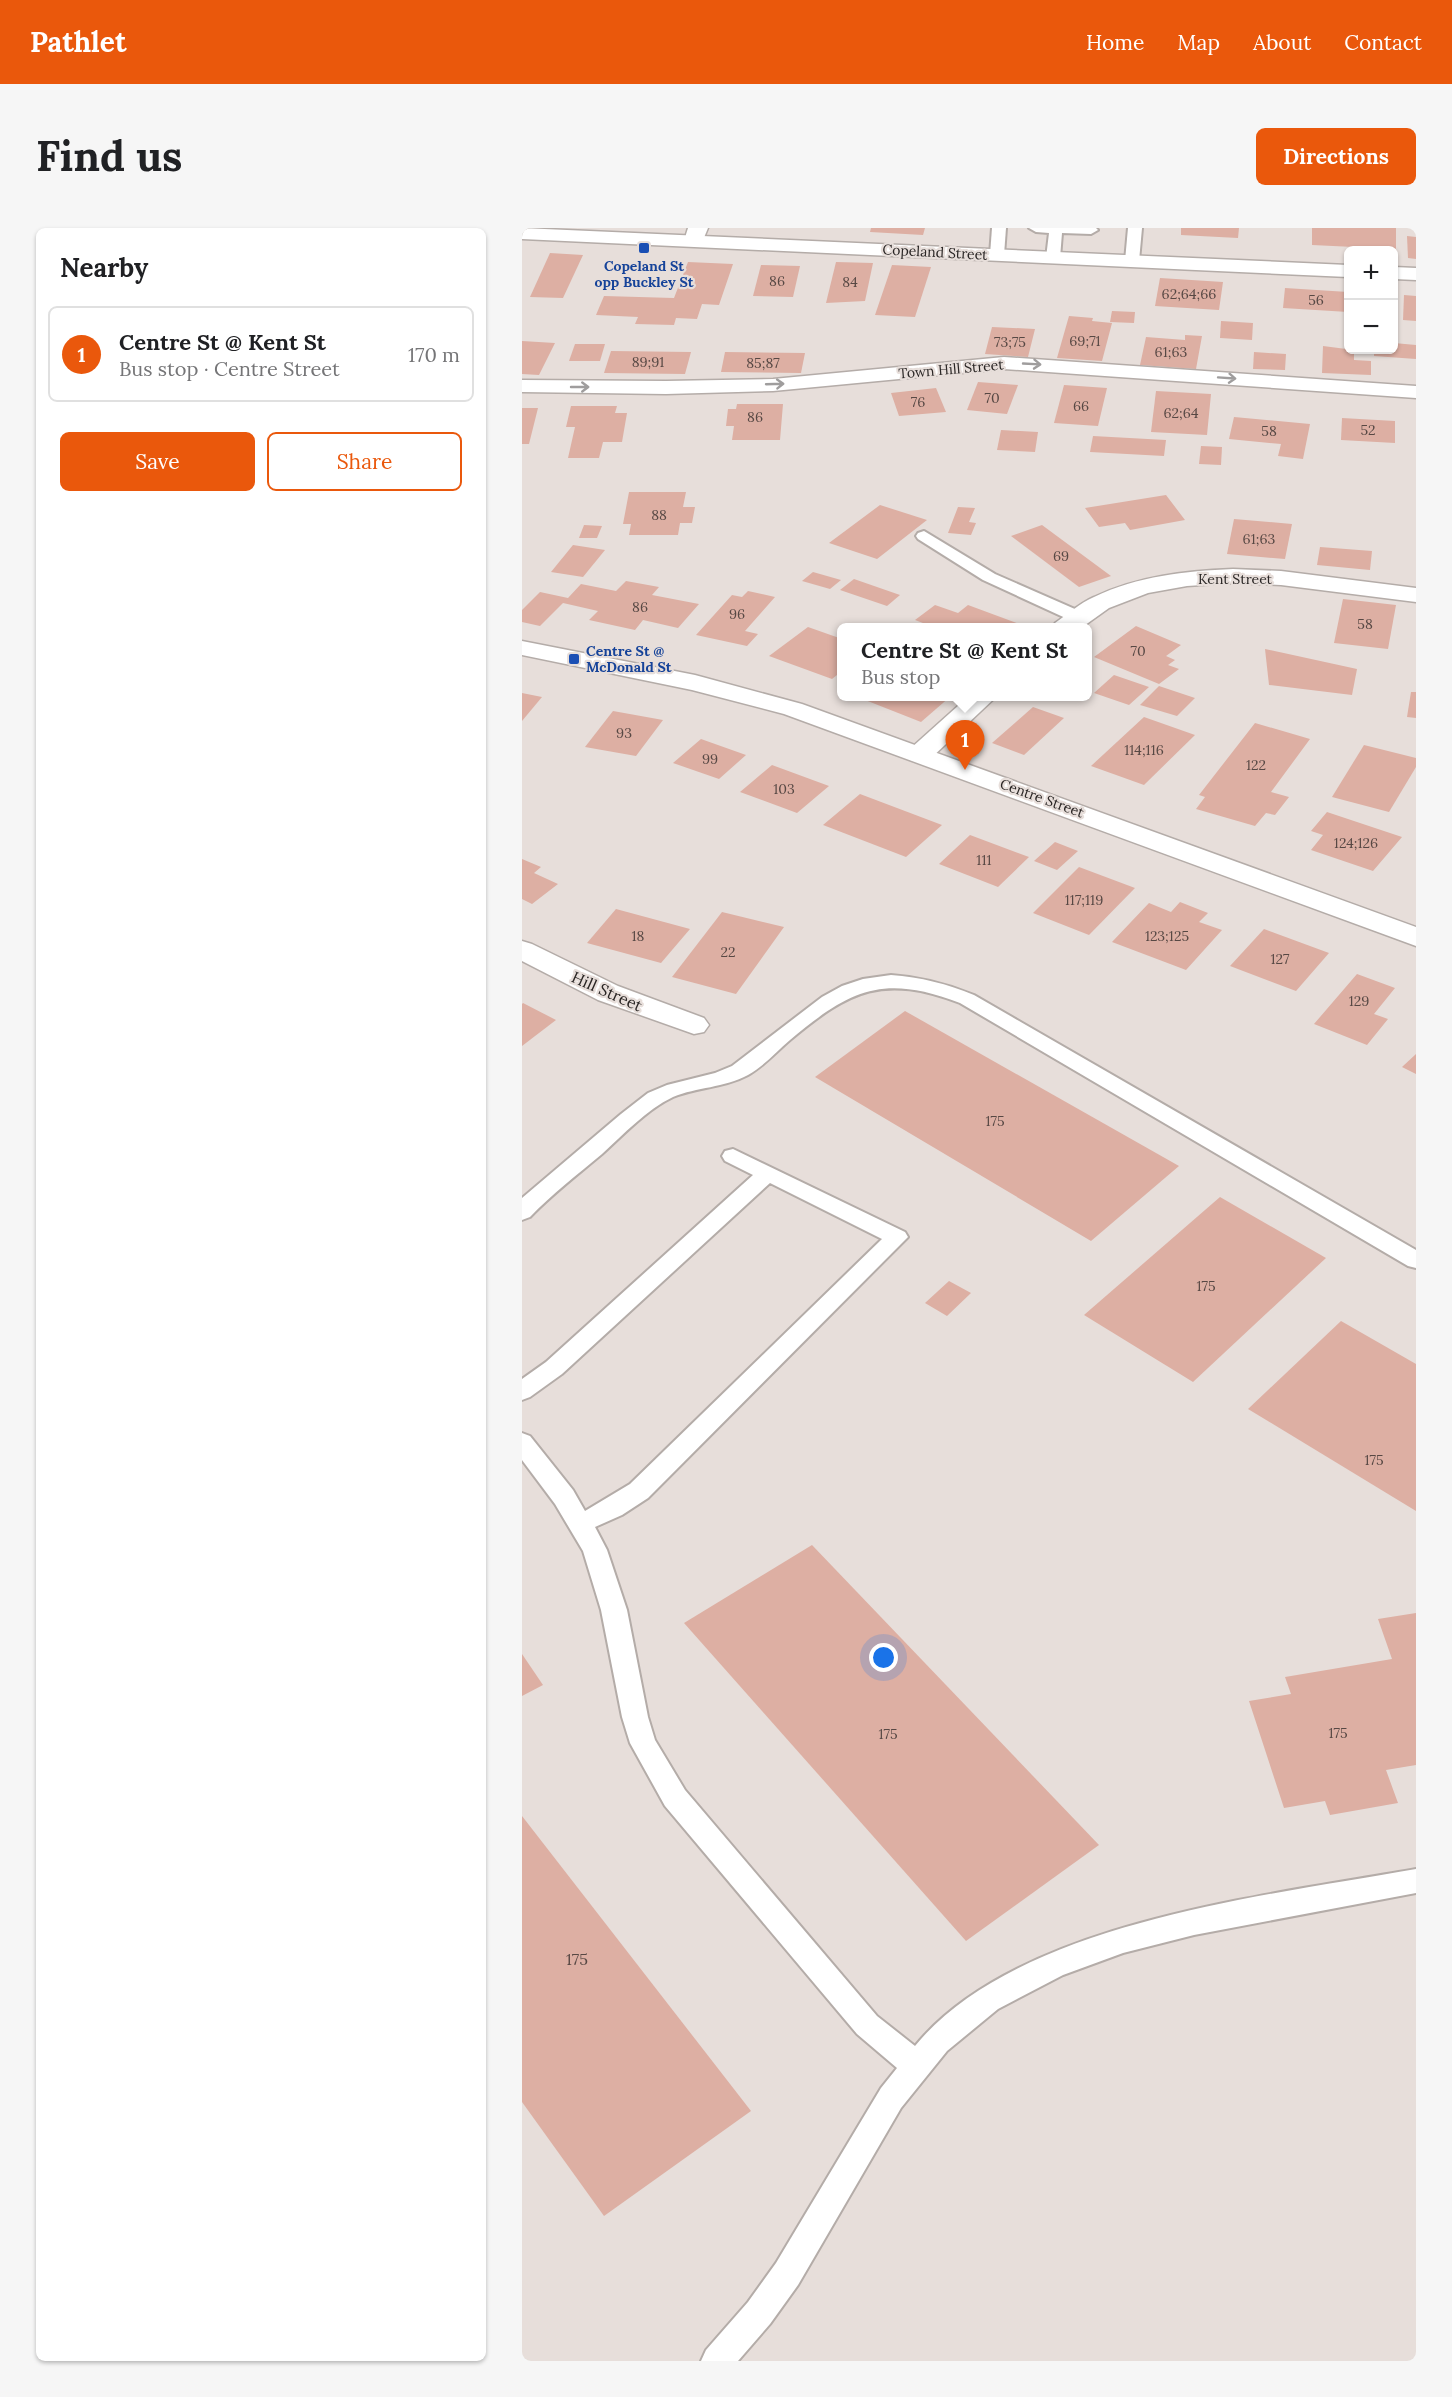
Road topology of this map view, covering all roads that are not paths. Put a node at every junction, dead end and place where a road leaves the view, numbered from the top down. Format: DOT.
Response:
graph roads {
  1 [pos="999,228"];
  2 [pos="1036,228"];
  3 [pos="1135,228"];
  4 [pos="1056,229"];
  5 [pos="1091,230"];
  6 [pos="522,233"];
  7 [pos="696,234"];
  8 [pos="997,255"];
  9 [pos="1053,258"];
  10 [pos="1132,261"];
  11 [pos="1344,271"];
  12 [pos="1398,273"];
  13 [pos="1416,274"];
  14 [pos="522,386"];
  15 [pos="1416,392"];
  16 [pos="924,536"];
  17 [pos="1416,595"];
  18 [pos="1071,622"];
  19 [pos="522,648"];
  20 [pos="979,701"];
  21 [pos="920,754"];
  22 [pos="1416,937"];
  23 [pos="522,950"];
  24 [pos="694,1025"];
  25 [pos="733,1156"];
  26 [pos="767,1174"];
  27 [pos="522,1212"];
  28 [pos="1416,1260"];
  29 [pos="522,1391"];
  30 [pos="522,1442"];
  31 [pos="581,1523"];
  32 [pos="1416,1881"];
  33 [pos="915,2065"];
  34 [pos="717,2361"];
  1 -- 8 [label="lane"];
  2 -- 4 [label="lane"];
  3 -- 10 [label="lane"];
  4 -- 5 [label="lane"];
  4 -- 9 [label="lane"];
  6 -- 7 [label="main road, Copeland Street"];
  7 -- 8 [label="main road, Copeland Street"];
  8 -- 9 [label="main road, Copeland Street"];
  9 -- 10 [label="main road, Copeland Street"];
  10 -- 11 [label="main road, Copeland Street"];
  12 -- 13 [label="main road"];
  14 -- 15 [label="main road, Town Hill Street, one-way"];
  16 -- 18 [label="lane"];
  17 -- 18 [label="main road, Kent Street"];
  19 -- 21 [label="main road, Centre Street"];
  20 -- 21 [label="main road"];
  21 -- 22 [label="main road, Centre Street"];
  23 -- 24 [label="main road, Hill Street"];
  25 -- 26 [label="lane"];
  26 -- 29 [label="lane"];
  26 -- 31 [label="lane"];
  27 -- 28 [label="lane"];
  30 -- 31 [label="lane"];
  31 -- 33 [label="lane"];
  32 -- 33 [label="lane"];
  33 -- 34 [label="lane"];
}
